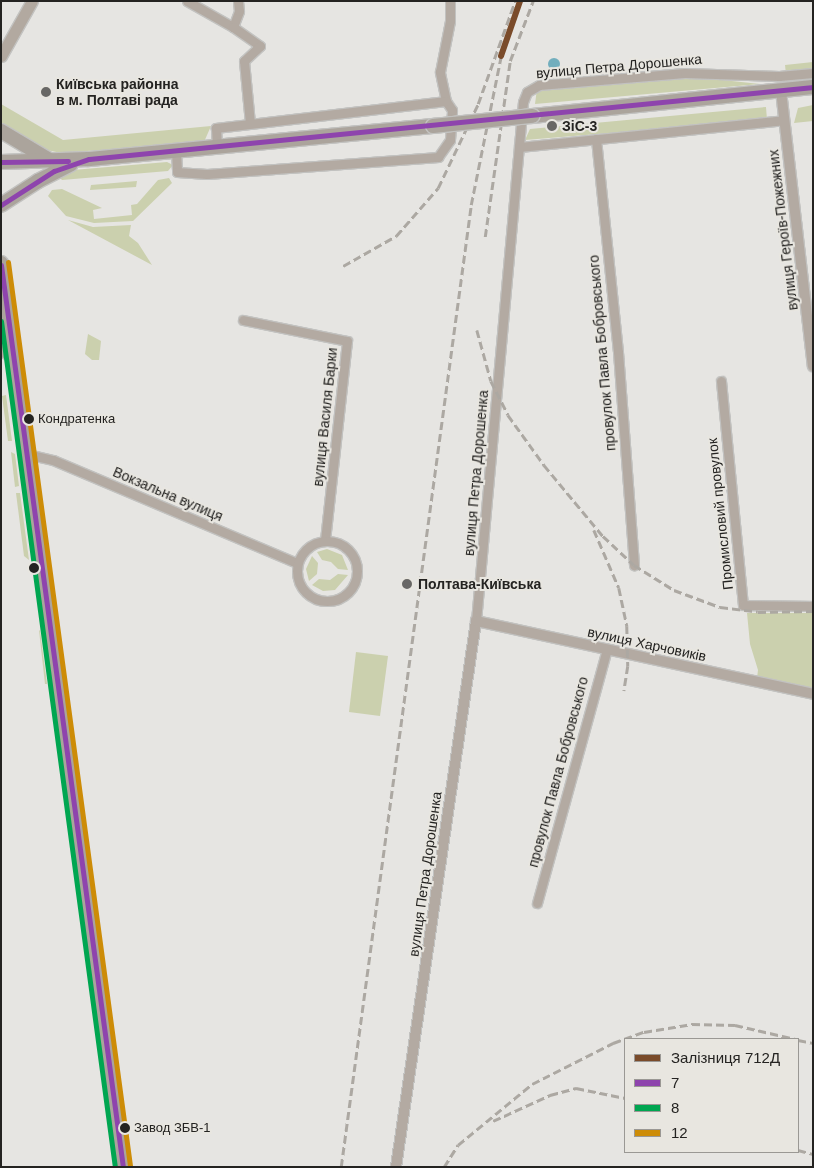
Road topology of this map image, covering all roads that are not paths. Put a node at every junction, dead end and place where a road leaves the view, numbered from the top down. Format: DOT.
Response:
graph roads {
  1 [pos="32,1"];
  2 [pos="187,1"];
  3 [pos="238,1"];
  4 [pos="450,1"];
  5 [pos="233,27"];
  6 [pos="1,56"];
  7 [pos="813,73"];
  8 [pos="779,76"];
  9 [pos="813,88"];
  10 [pos="781,91"];
  11 [pos="446,101"];
  12 [pos="784,120"];
  13 [pos="250,124"];
  14 [pos="1,131"];
  15 [pos="596,139"];
  16 [pos="217,147"];
  17 [pos="519,147"];
  18 [pos="176,151"];
  19 [pos="89,159"];
  20 [pos="1,162"];
  21 [pos="19,162"];
  22 [pos="52,162"];
  23 [pos="38,180"];
  24 [pos="1,205"];
  25 [pos="1,263"];
  26 [pos="243,320"];
  27 [pos="7,355"];
  28 [pos="813,366"];
  29 [pos="721,381"];
  30 [pos="27,454"];
  31 [pos="325,540"];
  32 [pos="297,563"];
  33 [pos="634,565"];
  34 [pos="813,606"];
  35 [pos="476,621"];
  36 [pos="607,649"];
  37 [pos="813,694"];
  38 [pos="537,903"];
  39 [pos="123,1167"];
  40 [pos="396,1167"];
  1 -- 6 [label="main road"];
  2 -- 5 [label="street"];
  3 -- 5 [label="street"];
  4 -- 11 [label="street"];
  5 -- 13 [label="street"];
  7 -- 8 [label="street"];
  8 -- 10 [label="street"];
  8 -- 17 [label="street, вулиця Петра Дорошенка"];
  9 -- 10 [label="main road"];
  10 -- 12 [label="street, вулиця Героїв-Пожежних"];
  10 -- 16 [label="main road, bridge"];
  11 -- 13 [label="street"];
  11 -- 18 [label="street"];
  12 -- 15 [label="street"];
  12 -- 28 [label="street, вулиця Героїв-Пожежних"];
  13 -- 16 [label="street"];
  14 -- 22 [label="main road"];
  15 -- 17 [label="street"];
  15 -- 33 [label="street, провулок Павла Бобровського"];
  16 -- 18 [label="main road"];
  17 -- 35 [label="street, вулиця Петра Дорошенка"];
  18 -- 19 [label="main road"];
  19 -- 22 [label="main road"];
  19 -- 23 [label="main road"];
  20 -- 21 [label="main road"];
  21 -- 22 [label="main road"];
  21 -- 23 [label="main road"];
  23 -- 24 [label="main road"];
  25 -- 27 [label="main road"];
  26 -- 31 [label="street, вулиця Василя Барки"];
  27 -- 30 [label="main road"];
  29 -- 34 [label="street, Промисловий провулок"];
  30 -- 32 [label="street, Вокзальна вулиця"];
  30 -- 39 [label="main road"];
  31 -- 32 [label="street"];
  31 -- 32 [label="street"];
  35 -- 36 [label="street, вулиця Харчовиків"];
  35 -- 40 [label="street, вулиця Петра Дорошенка"];
  36 -- 37 [label="street, вулиця Харчовиків"];
  36 -- 38 [label="street, провулок Павла Бобровського"];
}
